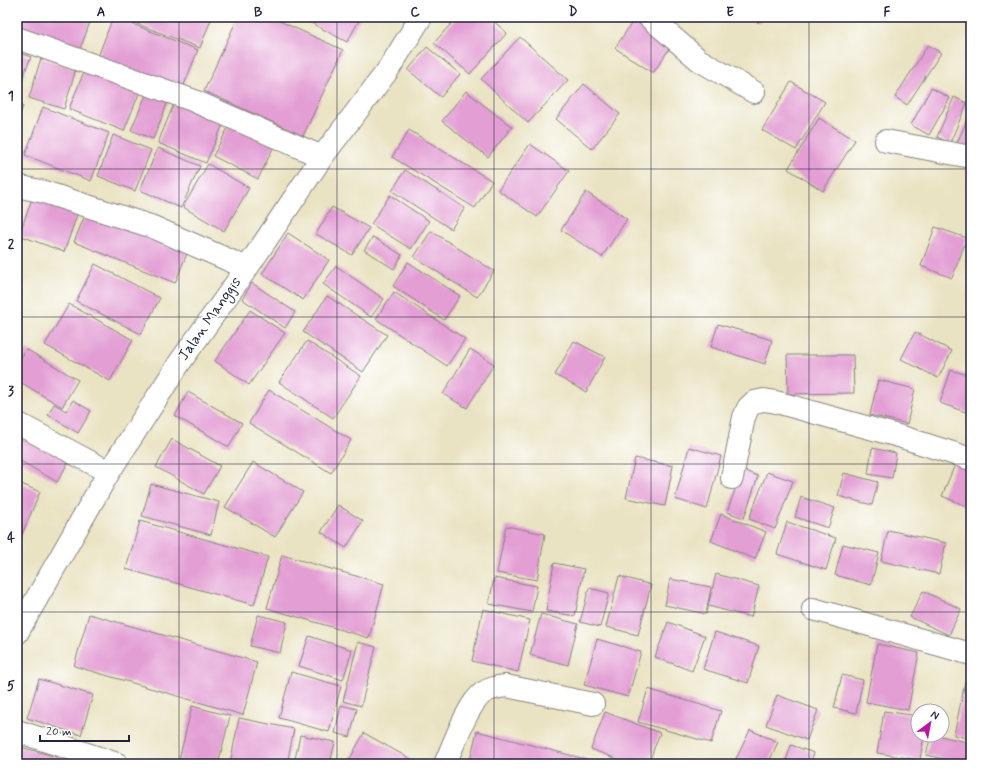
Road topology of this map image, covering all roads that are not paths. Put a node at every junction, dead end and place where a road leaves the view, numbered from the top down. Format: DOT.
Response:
graph roads {
  1 [pos="421,17"];
  2 [pos="649,17"];
  3 [pos="17,38"];
  4 [pos="754,92"];
  5 [pos="886,141"];
  6 [pos="322,157"];
  7 [pos="971,157"];
  8 [pos="17,186"];
  9 [pos="247,268"];
  10 [pos="17,423"];
  11 [pos="971,459"];
  12 [pos="109,472"];
  13 [pos="732,478"];
  14 [pos="813,609"];
  15 [pos="17,633"];
  16 [pos="971,654"];
  17 [pos="593,704"];
  18 [pos="17,731"];
  19 [pos="117,764"];
  20 [pos="445,764"];
  1 -- 6 [label="street, Jalan Manggis"];
  2 -- 4 [label="street"];
  3 -- 6 [label="street"];
  5 -- 7 [label="street"];
  6 -- 9 [label="street, Jalan Manggis"];
  8 -- 9 [label="street"];
  9 -- 12 [label="street, Jalan Manggis"];
  10 -- 12 [label="street"];
  11 -- 13 [label="street"];
  12 -- 15 [label="street, Jalan Manggis"];
  14 -- 16 [label="street"];
  17 -- 20 [label="street"];
  18 -- 19 [label="street"];
}
